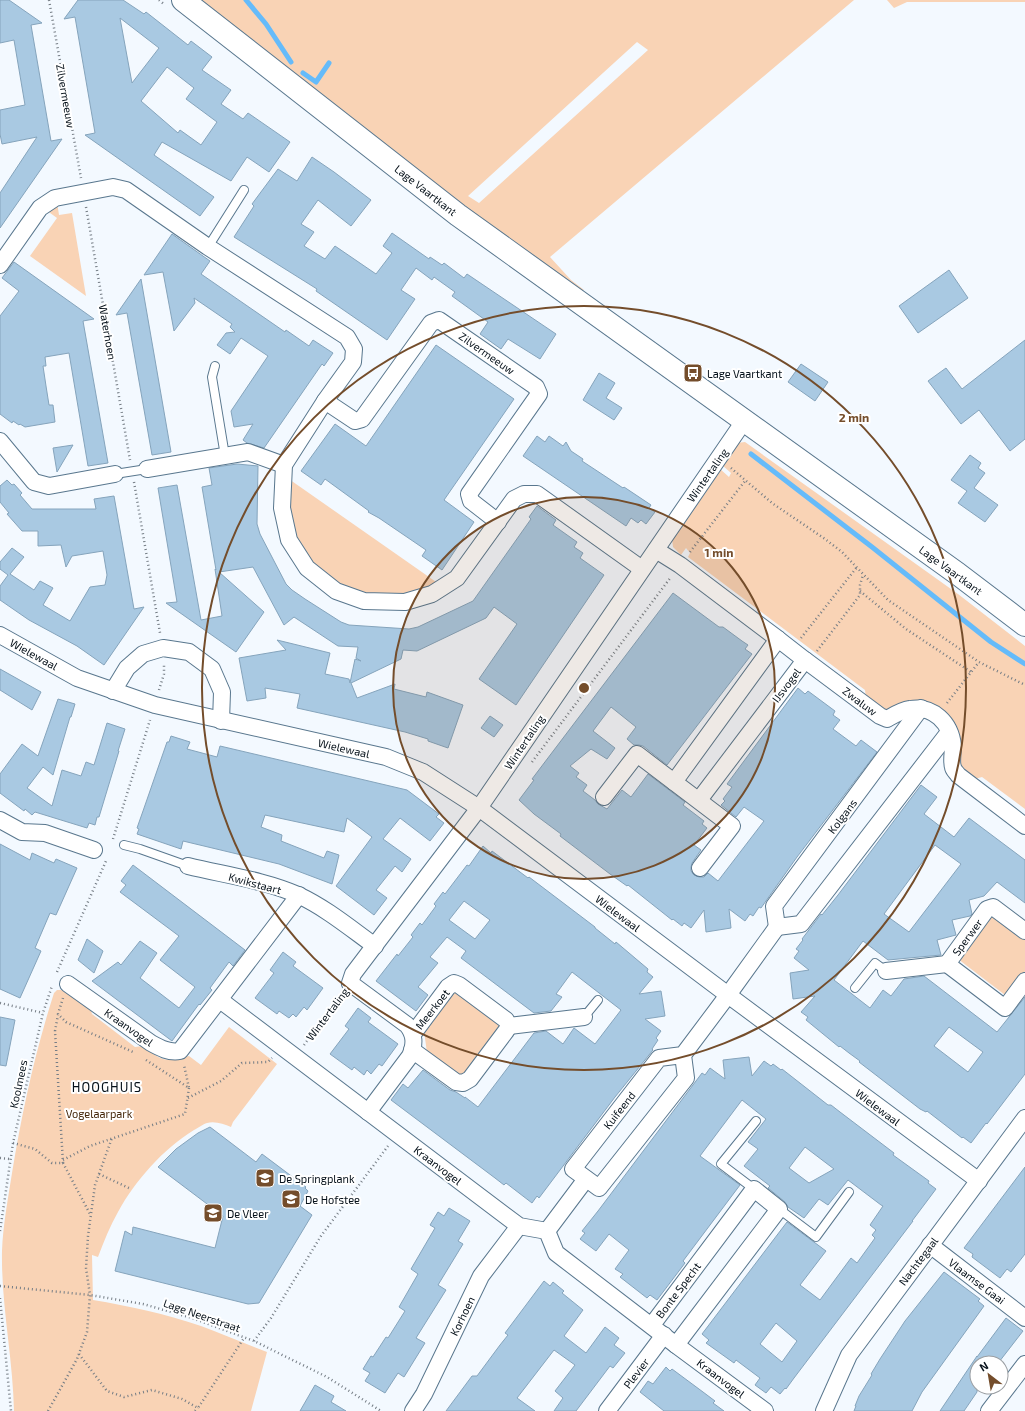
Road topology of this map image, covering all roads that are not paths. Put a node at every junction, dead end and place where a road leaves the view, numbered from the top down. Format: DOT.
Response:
graph roads {
  1 [pos="183,0"];
  2 [pos="244,190"];
  3 [pos="208,247"];
  4 [pos="0,265"];
  5 [pos="215,366"];
  6 [pos="325,401"];
  7 [pos="744,421"];
  8 [pos="0,441"];
  9 [pos="225,456"];
  10 [pos="284,465"];
  11 [pos="140,470"];
  12 [pos="115,474"];
  13 [pos="498,522"];
  14 [pos="656,550"];
  15 [pos="642,569"];
  16 [pos="1025,625"];
  17 [pos="0,635"];
  18 [pos="778,640"];
  19 [pos="807,661"];
  20 [pos="113,691"];
  21 [pos="921,708"];
  22 [pos="221,721"];
  23 [pos="949,732"];
  24 [pos="674,782"];
  25 [pos="604,798"];
  26 [pos="699,800"];
  27 [pos="479,808"];
  28 [pos="0,820"];
  29 [pos="1025,826"];
  30 [pos="124,845"];
  31 [pos="94,850"];
  32 [pos="188,866"];
  33 [pos="700,868"];
  34 [pos="299,895"];
  35 [pos="777,927"];
  36 [pos="1025,931"];
  37 [pos="375,946"];
  38 [pos="948,964"];
  39 [pos="886,971"];
  40 [pos="1025,981"];
  41 [pos="350,983"];
  42 [pos="68,984"];
  43 [pos="855,988"];
  44 [pos="728,995"];
  45 [pos="220,1000"];
  46 [pos="598,1000"];
  47 [pos="584,1017"];
  48 [pos="509,1026"];
  49 [pos="413,1034"];
  50 [pos="412,1050"];
  51 [pos="683,1055"];
  52 [pos="370,1116"];
  53 [pos="756,1121"];
  54 [pos="1024,1121"];
  55 [pos="586,1179"];
  56 [pos="979,1181"];
  57 [pos="754,1189"];
  58 [pos="850,1192"];
  59 [pos="779,1208"];
  60 [pos="519,1226"];
  61 [pos="547,1231"];
  62 [pos="930,1245"];
  63 [pos="1025,1318"];
  64 [pos="664,1335"];
  65 [pos="1025,1364"];
  66 [pos="414,1411"];
  67 [pos="607,1411"];
  68 [pos="765,1411"];
  69 [pos="824,1411"];
  70 [pos="989,1411"];
  1 -- 7 [label="street, Lage Vaartkant"];
  2 -- 3 [label="lane"];
  3 -- 4 [label="street"];
  3 -- 6 [label="street"];
  5 -- 9 [label="lane"];
  6 -- 10 [label="street"];
  6 -- 13 [label="street, Zilvermeeuw"];
  7 -- 14 [label="street, Wintertaling"];
  7 -- 16 [label="street, Lage Vaartkant"];
  8 -- 12 [label="street"];
  9 -- 10 [label="street"];
  9 -- 11 [label="street"];
  10 -- 13 [label="street"];
  11 -- 12 [label="lane"];
  13 -- 15 [label="street"];
  14 -- 15 [label="street, Wintertaling"];
  14 -- 18 [label="street"];
  15 -- 27 [label="street, Wintertaling"];
  17 -- 20 [label="street, Wielewaal"];
  18 -- 19 [label="street, IJsvogel"];
  18 -- 24 [label="street"];
  19 -- 21 [label="street, Zwaluw"];
  19 -- 26 [label="street, IJsvogel"];
  20 -- 22 [label="street, Wielewaal"];
  20 -- 22 [label="street"];
  21 -- 23 [label="street"];
  21 -- 35 [label="street, Kolgans"];
  22 -- 27 [label="street, Wielewaal"];
  23 -- 29 [label="street"];
  23 -- 35 [label="street"];
  24 -- 25 [label="street"];
  24 -- 26 [label="street"];
  26 -- 33 [label="street"];
  27 -- 37 [label="street, Wintertaling"];
  27 -- 44 [label="street, Wielewaal"];
  28 -- 31 [label="street"];
  30 -- 32 [label="lane, Kwikstaart"];
  32 -- 34 [label="street, Kwikstaart"];
  34 -- 37 [label="street, Kwikstaart"];
  34 -- 45 [label="street, Kraanvogel"];
  35 -- 44 [label="street"];
  36 -- 38 [label="street, Sperwer"];
  37 -- 41 [label="street, Wintertaling"];
  38 -- 39 [label="street, Sperwer"];
  38 -- 40 [label="street, Sperwer"];
  39 -- 43 [label="lane"];
  41 -- 49 [label="street, Meerkoet"];
  42 -- 45 [label="street, Kraanvogel"];
  44 -- 51 [label="street"];
  44 -- 56 [label="street, Wielewaal"];
  45 -- 52 [label="street, Kraanvogel"];
  46 -- 47 [label="lane"];
  47 -- 48 [label="street"];
  48 -- 49 [label="street, Meerkoet"];
  48 -- 50 [label="street"];
  49 -- 50 [label="street, Meerkoet"];
  50 -- 52 [label="street"];
  51 -- 55 [label="street, Kuifeend"];
  51 -- 55 [label="street, Kuifeend"];
  52 -- 60 [label="street, Kraanvogel"];
  53 -- 57 [label="lane"];
  54 -- 56 [label="street, Nachtegaal"];
  55 -- 61 [label="street"];
  56 -- 62 [label="street, Nachtegaal"];
  57 -- 59 [label="street"];
  57 -- 64 [label="street, Bonte Specht"];
  58 -- 59 [label="lane"];
  59 -- 64 [label="street"];
  60 -- 61 [label="street, Kraanvogel"];
  60 -- 66 [label="street, Korhoen"];
  61 -- 64 [label="street, Kraanvogel"];
  62 -- 63 [label="street, Vlaamse Gaai"];
  62 -- 69 [label="street, Nachtegaal"];
  64 -- 67 [label="street, Plevier"];
  64 -- 68 [label="street, Kraanvogel"];
  65 -- 70 [label="street"];
}
